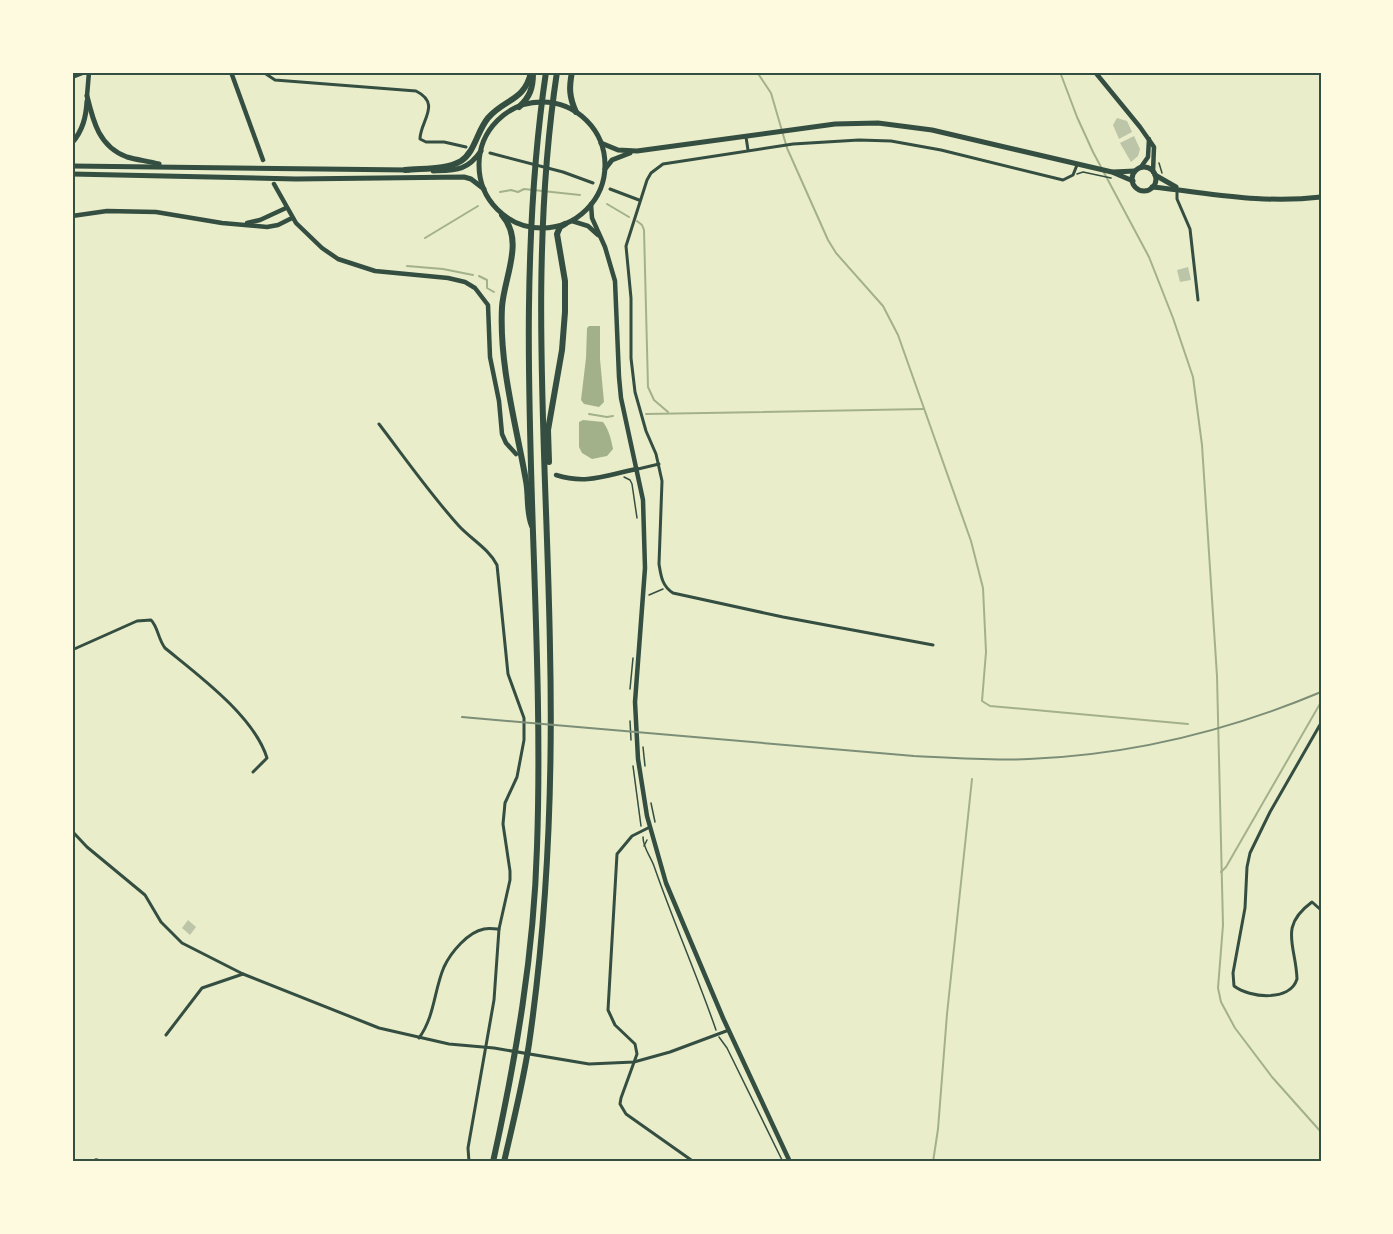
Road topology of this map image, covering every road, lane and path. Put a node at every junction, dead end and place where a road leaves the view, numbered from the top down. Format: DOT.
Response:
graph roads {
  1 [pos="87,72"];
  2 [pos="231,72"];
  3 [pos="263,72"];
  4 [pos="532,72"];
  5 [pos="546,72"];
  6 [pos="557,72"];
  7 [pos="572,72"];
  8 [pos="1095,72"];
  9 [pos="72,77"];
  10 [pos="87,96"];
  11 [pos="519,107"];
  12 [pos="576,112"];
  13 [pos="746,136"];
  14 [pos="1149,139"];
  15 [pos="72,143"];
  16 [pos="601,143"];
  17 [pos="466,147"];
  18 [pos="748,150"];
  19 [pos="481,151"];
  20 [pos="637,151"];
  21 [pos="490,153"];
  22 [pos="263,160"];
  23 [pos="1159,160"];
  24 [pos="72,166"];
  25 [pos="167,166"];
  26 [pos="1141,167"];
  27 [pos="1082,168"];
  28 [pos="604,169"];
  29 [pos="405,170"];
  30 [pos="1135,171"];
  31 [pos="1112,172"];
  32 [pos="1154,173"];
  33 [pos="72,174"];
  34 [pos="1164,175"];
  35 [pos="1114,179"];
  36 [pos="1133,181"];
  37 [pos="592,183"];
  38 [pos="274,184"];
  39 [pos="1152,187"];
  40 [pos="1177,188"];
  41 [pos="484,189"];
  42 [pos="610,189"];
  43 [pos="1321,197"];
  44 [pos="639,200"];
  45 [pos="591,204"];
  46 [pos="286,208"];
  47 [pos="502,215"];
  48 [pos="72,216"];
  49 [pos="292,218"];
  50 [pos="572,220"];
  51 [pos="241,224"];
  52 [pos="565,224"];
  53 [pos="601,238"];
  54 [pos="1198,300"];
  55 [pos="379,424"];
  56 [pos="516,454"];
  57 [pos="659,464"];
  58 [pos="637,469"];
  59 [pos="556,475"];
  60 [pos="545,477"];
  61 [pos="622,477"];
  62 [pos="638,520"];
  63 [pos="534,529"];
  64 [pos="666,588"];
  65 [pos="643,599"];
  66 [pos="933,645"];
  67 [pos="72,650"];
  68 [pos="1321,723"];
  69 [pos="643,744"];
  70 [pos="645,767"];
  71 [pos="253,772"];
  72 [pos="651,803"];
  73 [pos="656,824"];
  74 [pos="650,827"];
  75 [pos="72,831"];
  76 [pos="643,834"];
  77 [pos="648,839"];
  78 [pos="1321,910"];
  79 [pos="498,929"];
  80 [pos="243,974"];
  81 [pos="716,1029"];
  82 [pos="729,1030"];
  83 [pos="166,1035"];
  84 [pos="419,1038"];
  85 [pos="720,1039"];
  86 [pos="485,1047"];
  87 [pos="634,1062"];
  88 [pos="90,1162"];
  89 [pos="107,1162"];
  90 [pos="469,1162"];
  91 [pos="493,1162"];
  92 [pos="504,1162"];
  93 [pos="694,1162"];
  94 [pos="783,1162"];
  95 [pos="790,1162"];
  1 -- 9 [label="main road"];
  1 -- 10 [label="main road"];
  2 -- 22 [label="main road"];
  3 -- 17 [label="street"];
  4 -- 11 [label="highway"];
  4 -- 29 [label="highway"];
  5 -- 63 [label="highway"];
  6 -- 60 [label="highway"];
  7 -- 12 [label="highway"];
  8 -- 14 [label="main road"];
  10 -- 15 [label="main road"];
  10 -- 25 [label="main road"];
  11 -- 12 [label="main road"];
  11 -- 19 [label="main road"];
  12 -- 16 [label="main road"];
  13 -- 18 [label="street"];
  13 -- 20 [label="main road"];
  13 -- 27 [label="main road"];
  14 -- 26 [label="main road"];
  14 -- 32 [label="main road"];
  16 -- 20 [label="main road"];
  16 -- 28 [label="main road"];
  18 -- 27 [label="street"];
  18 -- 44 [label="street"];
  19 -- 29 [label="main road"];
  19 -- 41 [label="main road"];
  20 -- 28 [label="main road"];
  21 -- 37 [label="street"];
  23 -- 34 [label="path"];
  24 -- 25 [label="main road"];
  25 -- 29 [label="main road"];
  26 -- 30 [label="main road"];
  26 -- 32 [label="main road"];
  27 -- 31 [label="main road"];
  27 -- 35 [label="path"];
  28 -- 45 [label="main road"];
  30 -- 31 [label="main road"];
  30 -- 36 [label="main road"];
  31 -- 36 [label="main road"];
  32 -- 39 [label="main road"];
  32 -- 40 [label="main road"];
  33 -- 41 [label="main road"];
  36 -- 39 [label="main road"];
  38 -- 46 [label="main road"];
  39 -- 40 [label="main road"];
  40 -- 43 [label="main road"];
  40 -- 54 [label="street"];
  41 -- 47 [label="main road"];
  42 -- 44 [label="street"];
  44 -- 57 [label="street"];
  45 -- 50 [label="main road"];
  45 -- 53 [label="main road"];
  46 -- 49 [label="main road"];
  46 -- 51 [label="main road"];
  47 -- 52 [label="main road"];
  47 -- 63 [label="highway"];
  48 -- 51 [label="main road"];
  49 -- 51 [label="main road"];
  49 -- 56 [label="main road"];
  50 -- 52 [label="main road"];
  50 -- 53 [label="main road"];
  52 -- 60 [label="highway"];
  53 -- 58 [label="main road"];
  55 -- 79 [label="street"];
  57 -- 58 [label="street"];
  57 -- 64 [label="street"];
  58 -- 59 [label="main road"];
  58 -- 65 [label="main road"];
  60 -- 92 [label="highway"];
  61 -- 62 [label="path"];
  63 -- 91 [label="highway"];
  64 -- 65 [label="path"];
  64 -- 66 [label="street"];
  65 -- 74 [label="main road"];
  67 -- 71 [label="street"];
  68 -- 78 [label="street"];
  69 -- 70 [label="path"];
  72 -- 73 [label="path"];
  74 -- 77 [label="main road"];
  74 -- 87 [label="street"];
  75 -- 80 [label="street"];
  76 -- 77 [label="path"];
  77 -- 81 [label="path"];
  77 -- 82 [label="main road"];
  79 -- 84 [label="street"];
  79 -- 86 [label="street"];
  80 -- 83 [label="street"];
  80 -- 84 [label="street"];
  82 -- 87 [label="street"];
  82 -- 95 [label="main road"];
  84 -- 86 [label="street"];
  85 -- 94 [label="path"];
  86 -- 87 [label="street"];
  86 -- 90 [label="street"];
  87 -- 93 [label="street"];
  88 -- 89 [label="lane"];
}
